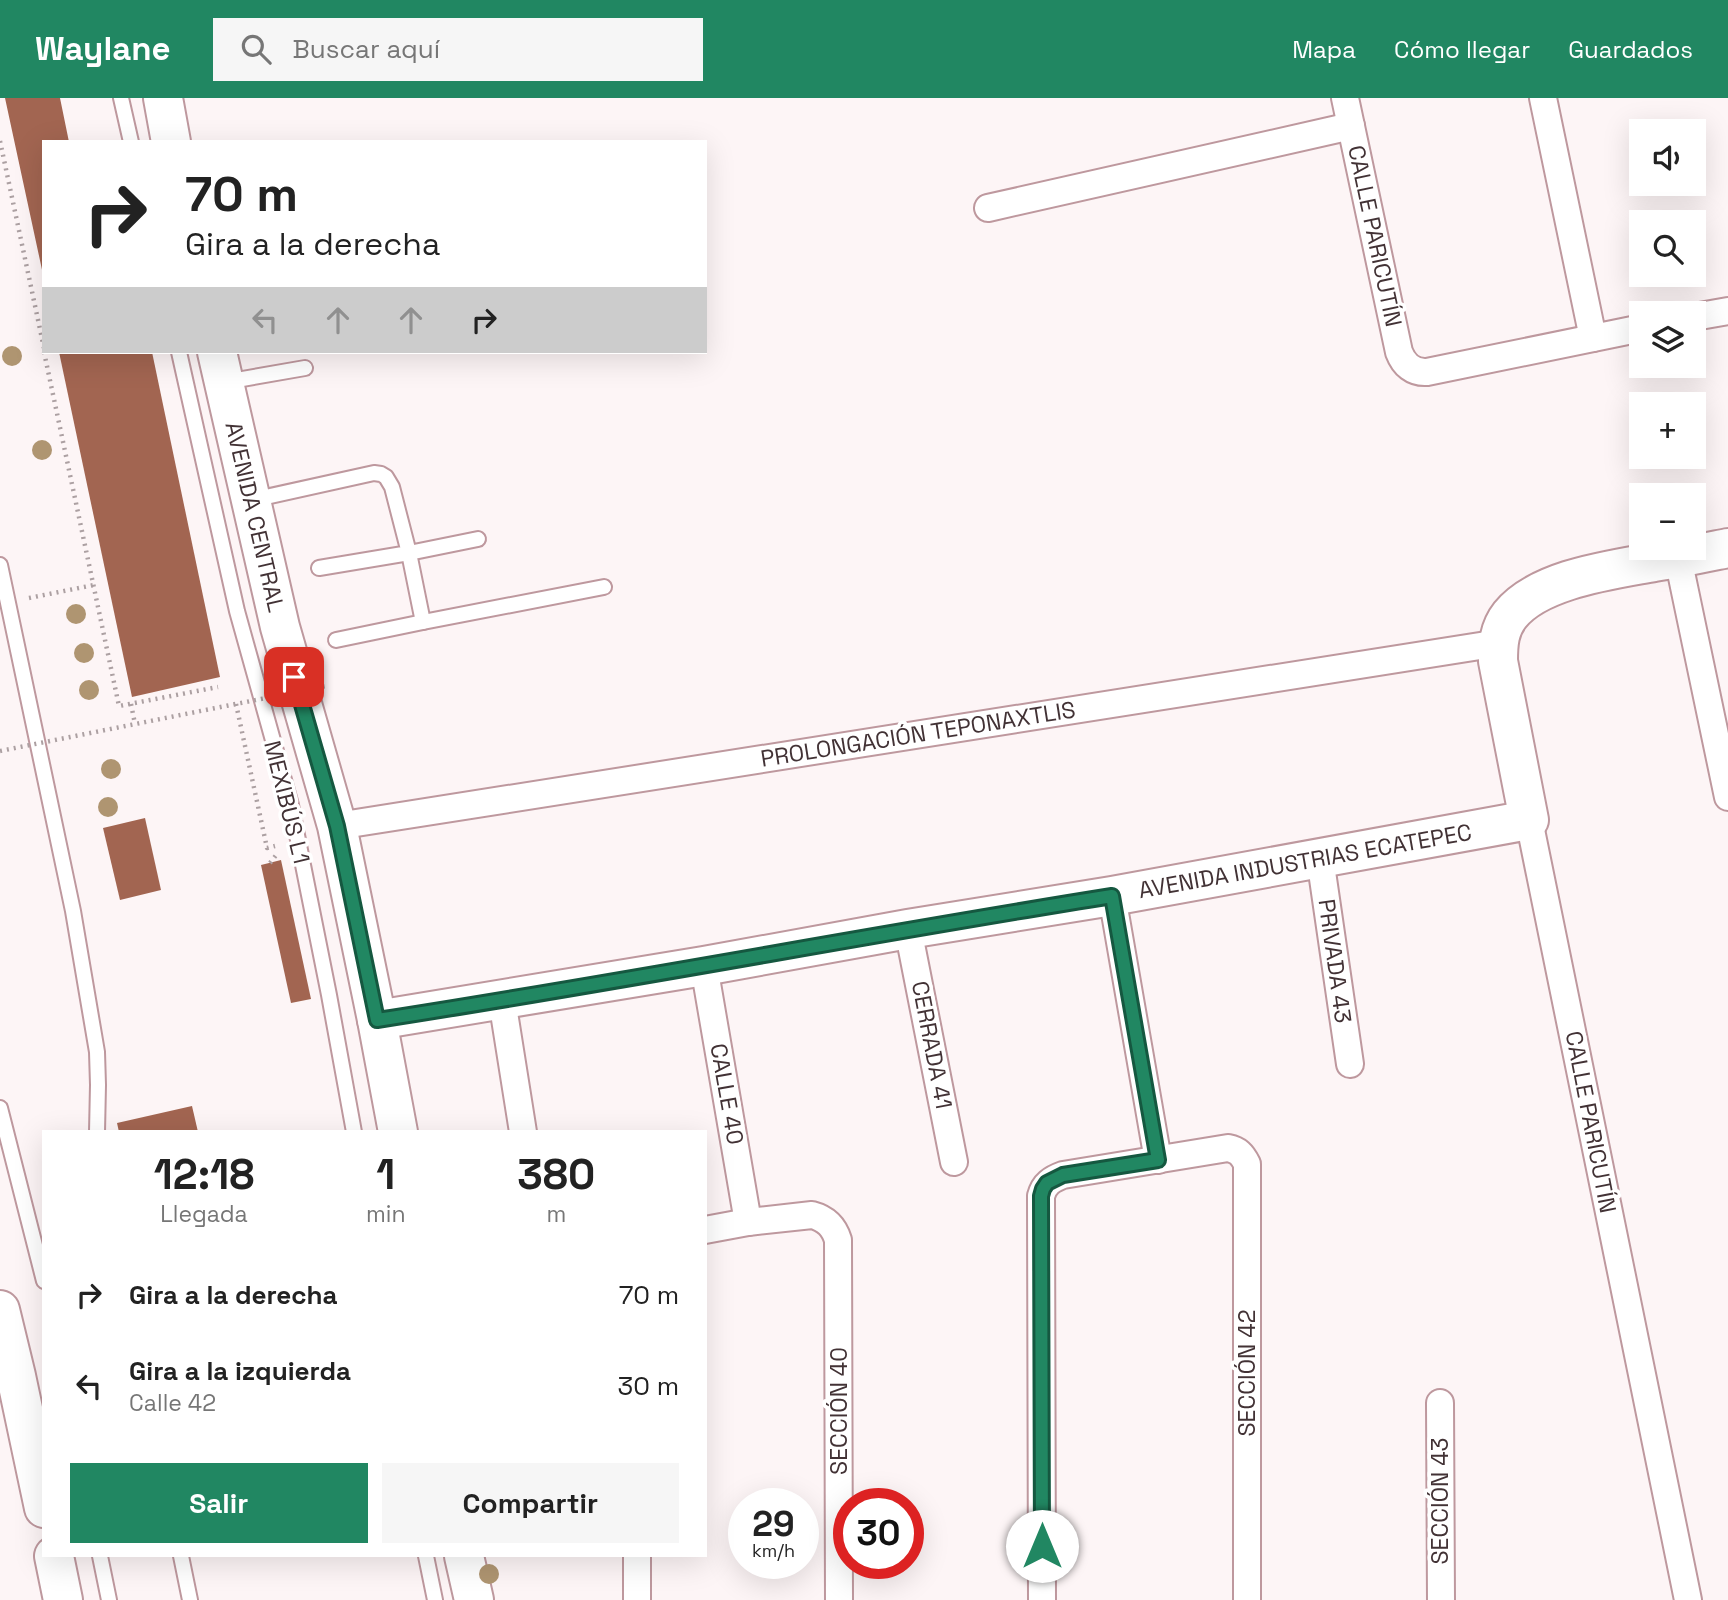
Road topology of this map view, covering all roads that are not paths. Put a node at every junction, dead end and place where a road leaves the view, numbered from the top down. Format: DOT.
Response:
graph roads {
  1 [pos="121,98"];
  2 [pos="163,98"];
  3 [pos="1345,98"];
  4 [pos="1543,98"];
  5 [pos="1351,126"];
  6 [pos="131,140"];
  7 [pos="171,140"];
  8 [pos="988,208"];
  9 [pos="1728,310"];
  10 [pos="1706,315"];
  11 [pos="1629,331"];
  12 [pos="1593,338"];
  13 [pos="179,354"];
  14 [pos="220,367"];
  15 [pos="305,368"];
  16 [pos="251,500"];
  17 [pos="478,539"];
  18 [pos="1728,548"];
  19 [pos="1706,552"];
  20 [pos="409,553"];
  21 [pos="1667,560"];
  22 [pos="1678,560"];
  23 [pos="0,565"];
  24 [pos="319,568"];
  25 [pos="604,587"];
  26 [pos="423,622"];
  27 [pos="336,640"];
  28 [pos="1499,643"];
  29 [pos="1728,797"];
  30 [pos="1530,820"];
  31 [pos="337,826"];
  32 [pos="1320,858"];
  33 [pos="1112,896"];
  34 [pos="908,929"];
  35 [pos="705,966"];
  36 [pos="502,1000"];
  37 [pos="377,1020"];
  38 [pos="1350,1064"];
  39 [pos="0,1108"];
  40 [pos="97,1130"];
  41 [pos="354,1130"];
  42 [pos="398,1130"];
  43 [pos="523,1130"];
  44 [pos="1158,1160"];
  45 [pos="954,1162"];
  46 [pos="748,1222"];
  47 [pos="707,1230"];
  48 [pos="42,1273"];
  49 [pos="0,1310"];
  50 [pos="1440,1403"];
  51 [pos="42,1499"];
  52 [pos="54,1557"];
  53 [pos="100,1557"];
  54 [pos="181,1557"];
  55 [pos="426,1557"];
  56 [pos="464,1557"];
  57 [pos="637,1557"];
  58 [pos="63,1600"];
  59 [pos="109,1600"];
  60 [pos="190,1600"];
  61 [pos="435,1600"];
  62 [pos="474,1600"];
  63 [pos="637,1600"];
  64 [pos="839,1600"];
  65 [pos="1042,1600"];
  66 [pos="1248,1600"];
  67 [pos="1441,1600"];
  68 [pos="1688,1600"];
  1 -- 6 [label="lane"];
  2 -- 7 [label="main road"];
  3 -- 5 [label="street, CALLE PARICUTÍN"];
  4 -- 12 [label="street"];
  5 -- 8 [label="street"];
  5 -- 12 [label="street, CALLE PARICUTÍN"];
  9 -- 10 [label="street"];
  11 -- 12 [label="street"];
  13 -- 41 [label="lane, MEXIBÚS L1"];
  14 -- 15 [label="lane"];
  14 -- 16 [label="main road, AVENIDA CENTRAL"];
  16 -- 20 [label="lane"];
  16 -- 31 [label="main road, AVENIDA CENTRAL"];
  17 -- 20 [label="lane"];
  18 -- 19 [label="main road"];
  20 -- 24 [label="lane"];
  20 -- 26 [label="lane"];
  21 -- 28 [label="main road"];
  22 -- 29 [label="street"];
  23 -- 40 [label="lane"];
  25 -- 26 [label="lane"];
  26 -- 27 [label="lane"];
  28 -- 30 [label="main road, CALLE PARICUTÍN"];
  28 -- 31 [label="street, PROLONGACIÓN TEPONAXTLIS"];
  30 -- 32 [label="main road, AVENIDA INDUSTRIAS ECATEPEC"];
  30 -- 68 [label="street, CALLE PARICUTÍN"];
  31 -- 37 [label="main road, AVENIDA CENTRAL"];
  32 -- 33 [label="main road, AVENIDA INDUSTRIAS ECATEPEC"];
  32 -- 38 [label="street, PRIVADA 43"];
  33 -- 34 [label="main road, AVENIDA INDUSTRIAS ECATEPEC"];
  33 -- 44 [label="street"];
  34 -- 35 [label="main road, AVENIDA INDUSTRIAS ECATEPEC"];
  34 -- 45 [label="street, CERRADA 41"];
  35 -- 36 [label="main road, AVENIDA INDUSTRIAS ECATEPEC"];
  35 -- 46 [label="street, CALLE 40"];
  36 -- 37 [label="main road, AVENIDA INDUSTRIAS ECATEPEC"];
  36 -- 43 [label="street"];
  37 -- 42 [label="main road, AVENIDA CENTRAL"];
  39 -- 48 [label="lane"];
  44 -- 65 [label="street"];
  44 -- 66 [label="street, SECCIÓN 42"];
  46 -- 47 [label="street"];
  46 -- 64 [label="street, SECCIÓN 40"];
  49 -- 51 [label="main road"];
  50 -- 67 [label="street, SECCIÓN 43"];
  52 -- 58 [label="main road"];
  53 -- 59 [label="lane"];
  54 -- 60 [label="lane"];
  55 -- 61 [label="lane"];
  56 -- 62 [label="main road"];
  57 -- 63 [label="street"];
}
